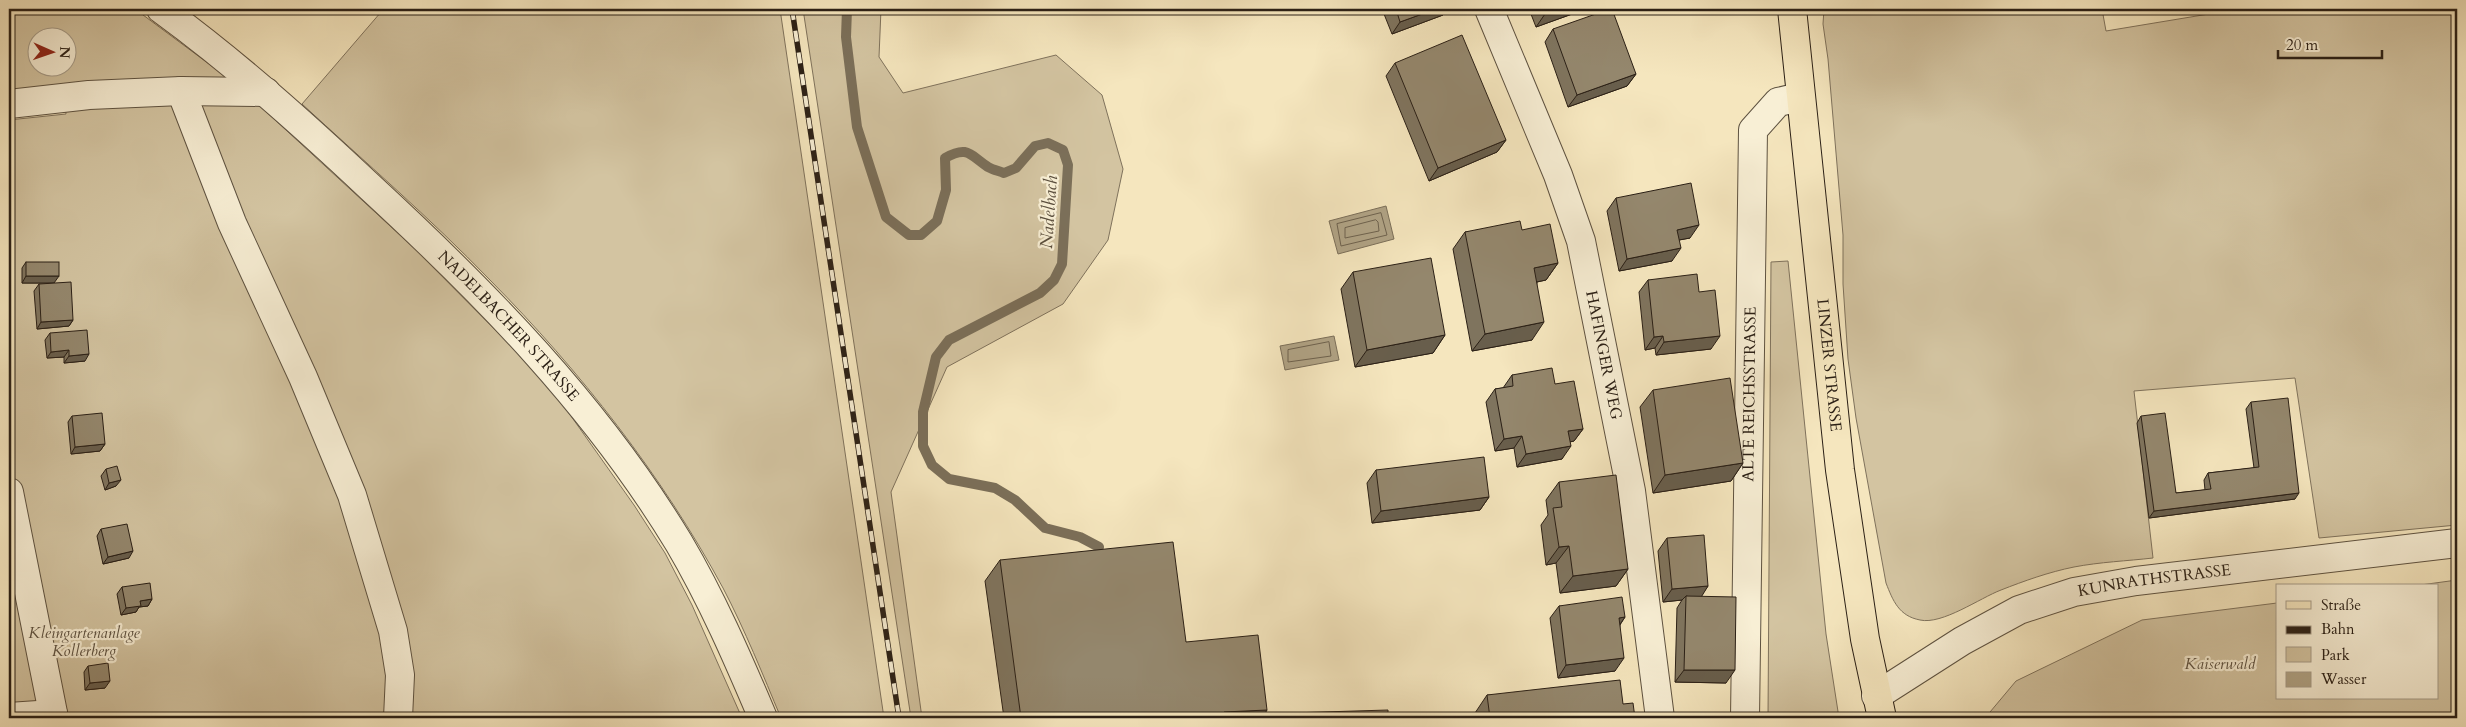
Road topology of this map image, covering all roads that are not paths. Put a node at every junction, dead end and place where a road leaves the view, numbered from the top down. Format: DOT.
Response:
graph roads {
  1 [pos="161,9"];
  2 [pos="1489,9"];
  3 [pos="1792,9"];
  4 [pos="182,91"];
  5 [pos="266,92"];
  6 [pos="1800,97"];
  7 [pos="9,104"];
  8 [pos="9,492"];
  9 [pos="13,536"];
  10 [pos="2457,543"];
  11 [pos="1879,707"];
  12 [pos="53,716"];
  13 [pos="9,717"];
  14 [pos="398,718"];
  15 [pos="763,718"];
  16 [pos="1660,718"];
  17 [pos="1746,718"];
  1 -- 5 [label="street, NADELBACHER STRASSE"];
  2 -- 16 [label="street, HAFINGER WEG"];
  3 -- 6 [label="main road, LINZER STRASSE"];
  4 -- 5 [label="street"];
  4 -- 7 [label="street"];
  4 -- 14 [label="street"];
  5 -- 15 [label="street, NADELBACHER STRASSE"];
  6 -- 11 [label="main road, LINZER STRASSE"];
  6 -- 17 [label="street, ALTE REICHSSTRASSE"];
  8 -- 9 [label="street"];
  9 -- 12 [label="street"];
  10 -- 11 [label="street, KUNRATHSTRASSE"];
  12 -- 13 [label="street"];
}
